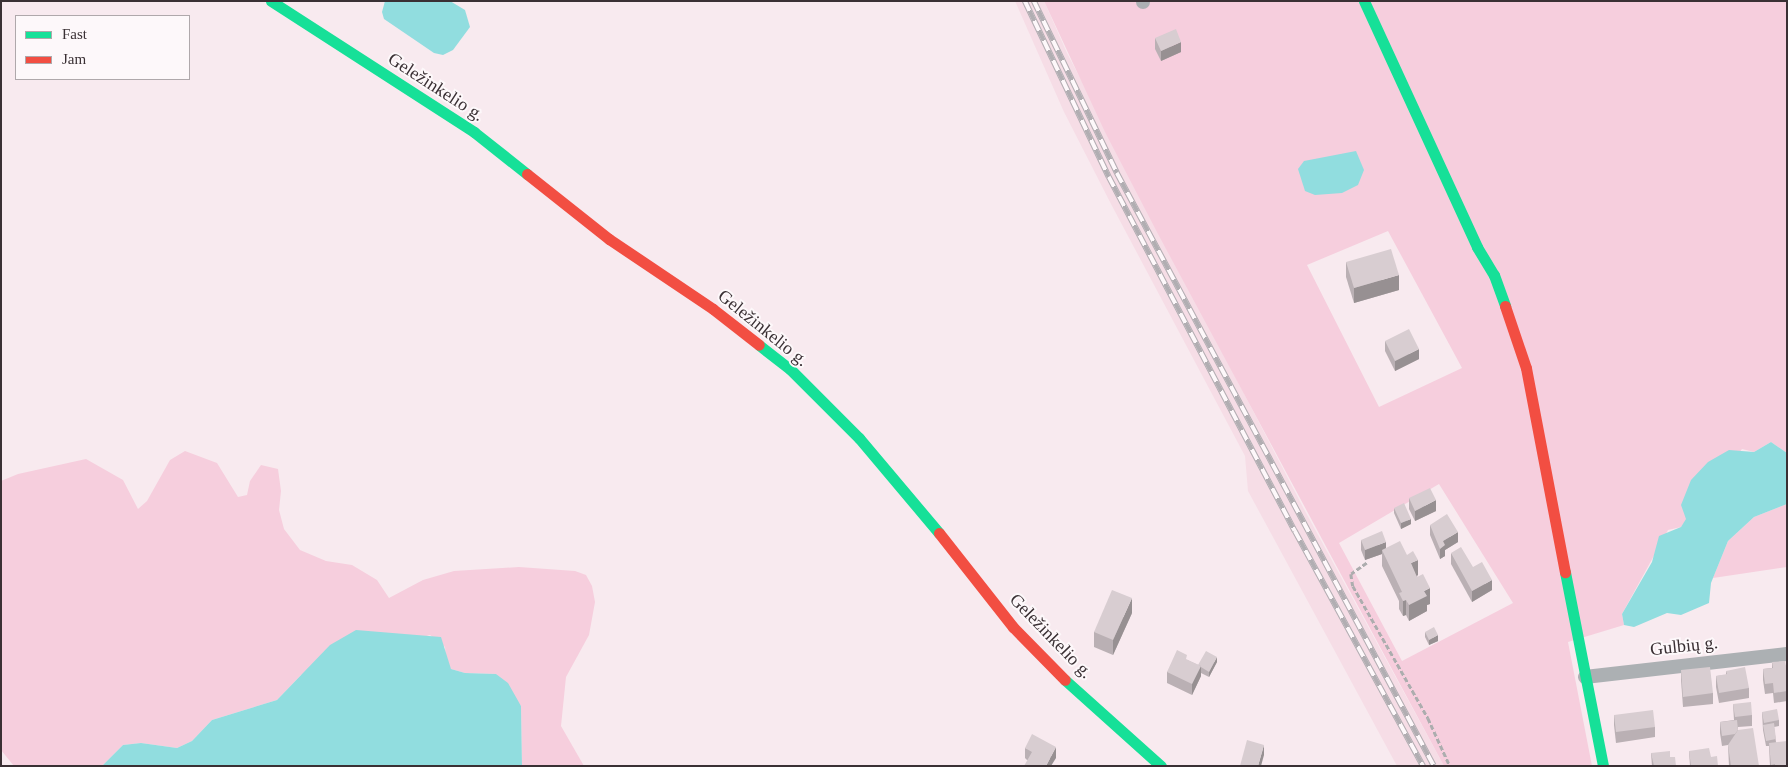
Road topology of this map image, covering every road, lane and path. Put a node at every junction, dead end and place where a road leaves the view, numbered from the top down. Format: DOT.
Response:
graph roads {
  1 [pos="271,1"];
  2 [pos="1364,1"];
  3 [pos="1367,563"];
  4 [pos="1787,654"];
  5 [pos="1585,678"];
  6 [pos="1161,766"];
  7 [pos="1450,766"];
  8 [pos="1603,766"];
  1 -- 6 [label="street, Geležinkelio g."];
  2 -- 5 [label="street"];
  3 -- 7 [label="path"];
  4 -- 5 [label="street, Gulbių g."];
  5 -- 8 [label="street"];
}
